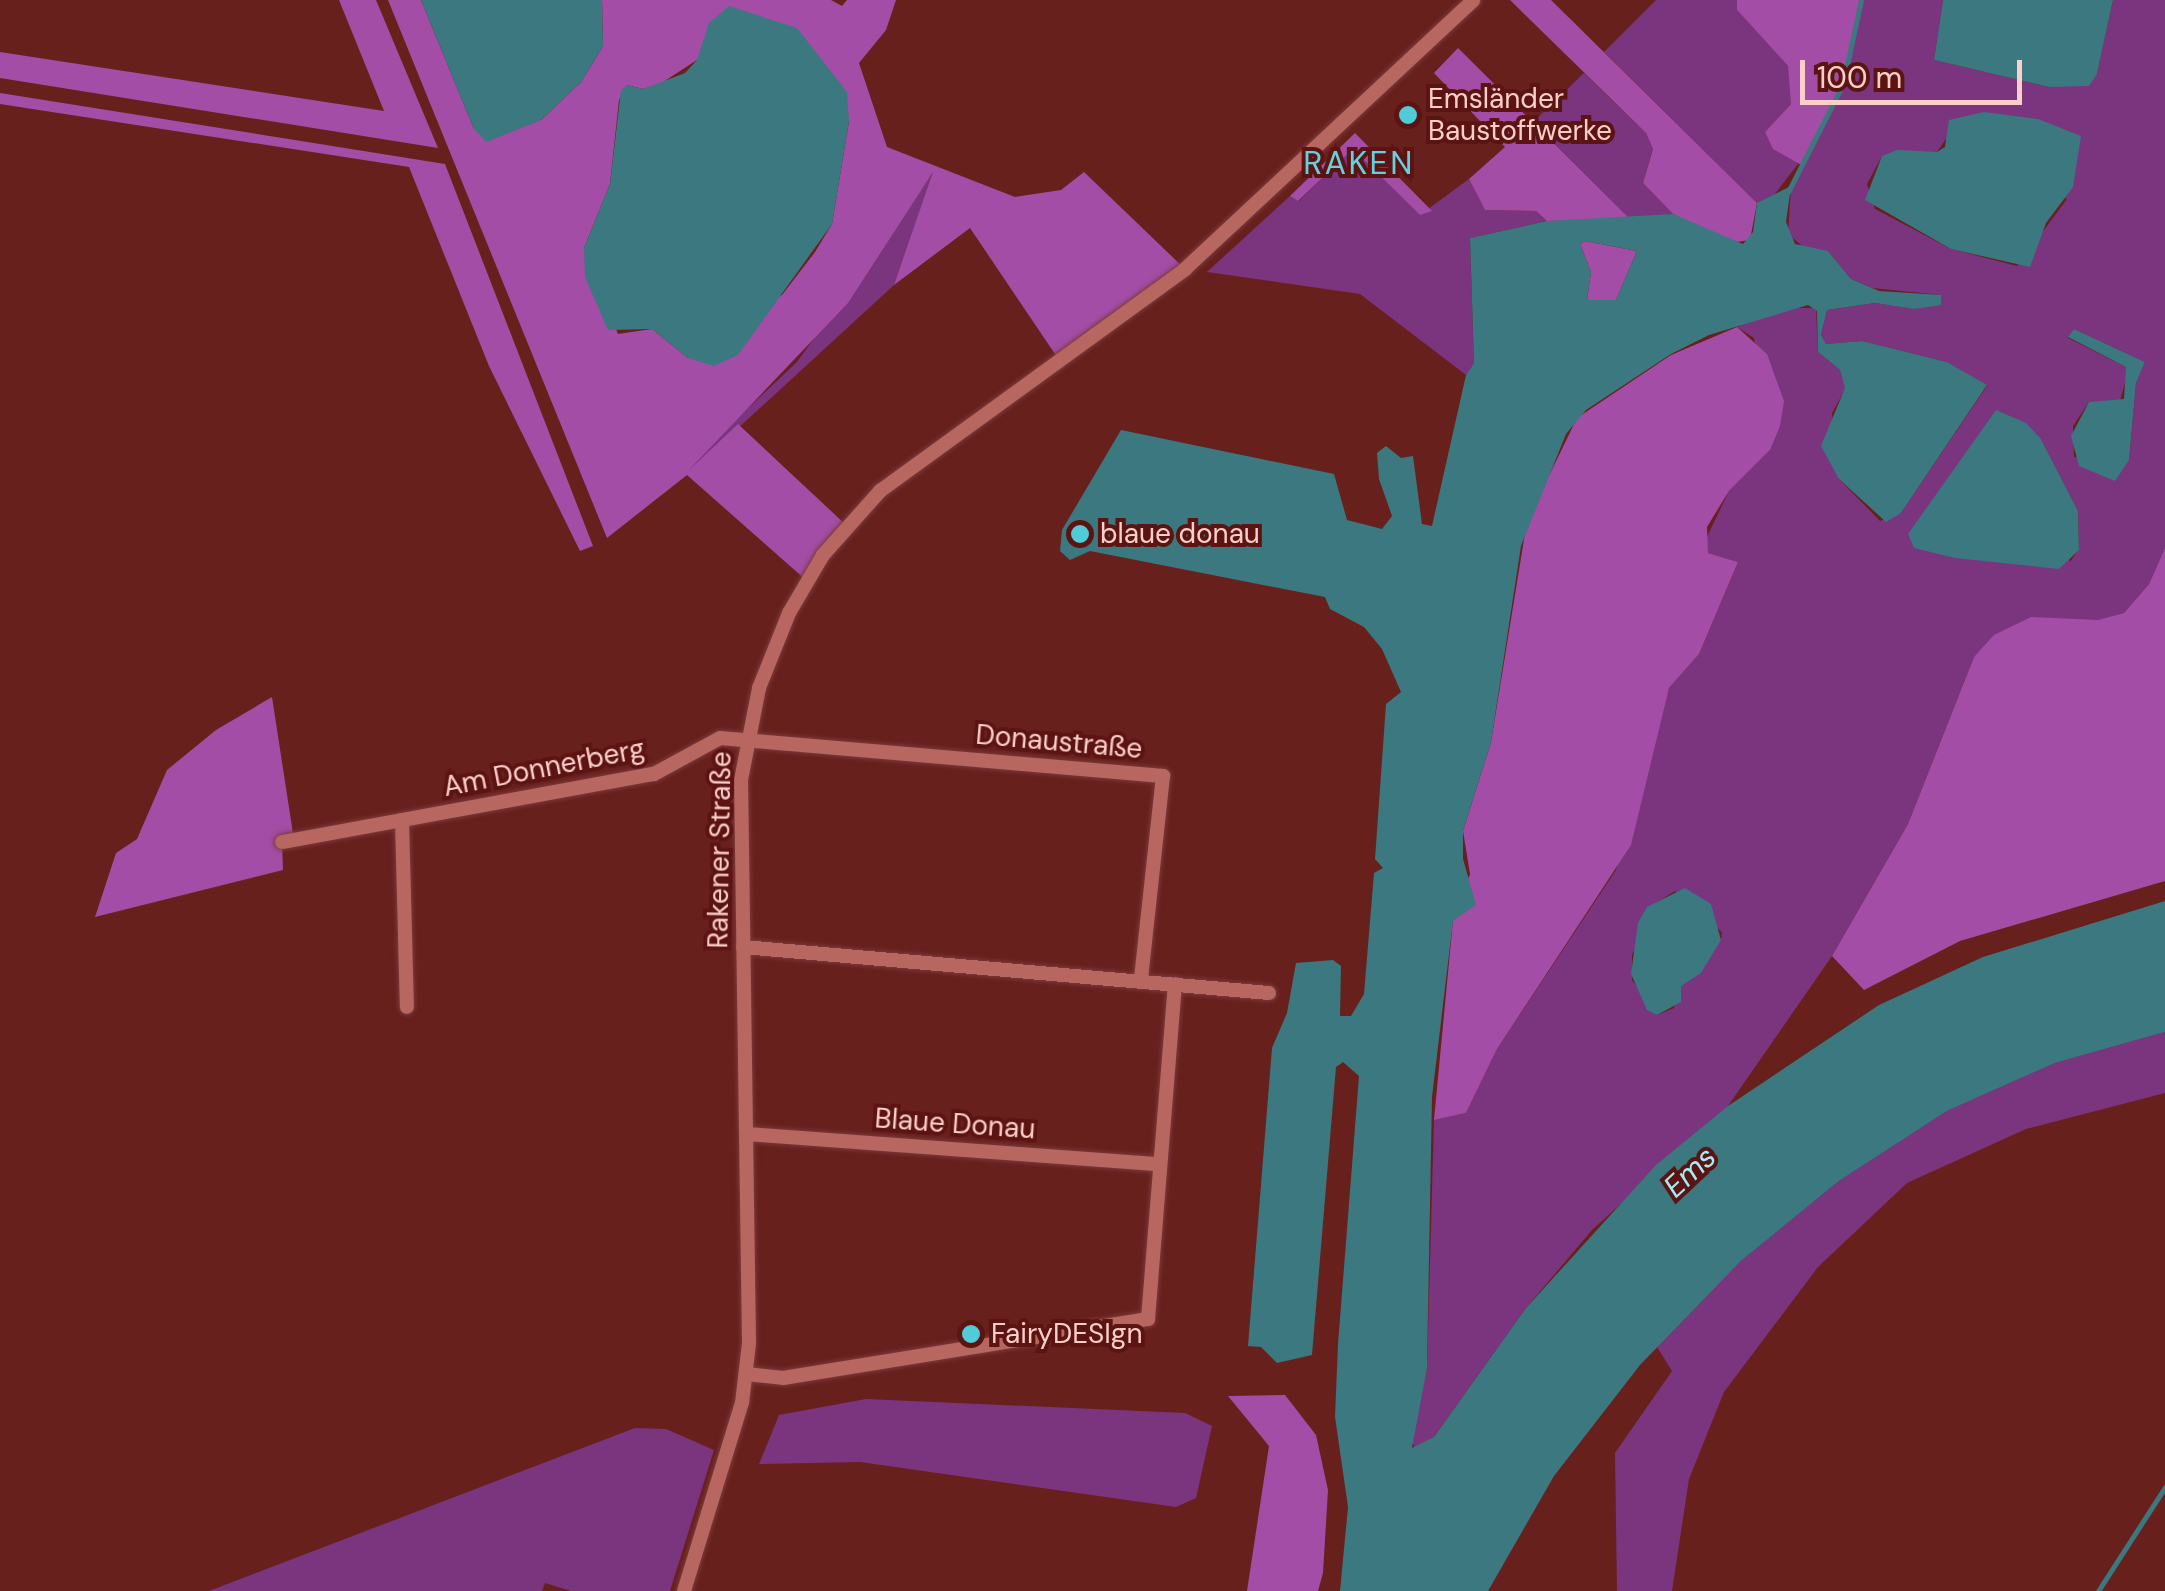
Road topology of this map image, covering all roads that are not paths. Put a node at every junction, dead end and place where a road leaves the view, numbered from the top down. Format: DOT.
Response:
graph roads {
  1 [pos="1473,0"];
  2 [pos="747,738"];
  3 [pos="402,820"];
  4 [pos="282,842"];
  5 [pos="743,947"];
  6 [pos="1140,980"];
  7 [pos="1175,984"];
  8 [pos="1269,993"];
  9 [pos="407,1007"];
  10 [pos="748,1134"];
  11 [pos="1159,1164"];
  12 [pos="746,1374"];
  13 [pos="684,1591"];
  1 -- 2 [label="street, Rakener Straße"];
  2 -- 3 [label="street, Am Donnerberg"];
  2 -- 5 [label="street, Rakener Straße"];
  2 -- 6 [label="street, Donaustraße"];
  3 -- 4 [label="street, Am Donnerberg"];
  3 -- 9 [label="street"];
  5 -- 6 [label="street"];
  5 -- 10 [label="street, Rakener Straße"];
  6 -- 7 [label="street"];
  7 -- 8 [label="street"];
  7 -- 11 [label="street"];
  10 -- 11 [label="street, Blaue Donau"];
  10 -- 12 [label="street, Rakener Straße"];
  11 -- 12 [label="street"];
  12 -- 13 [label="street, Rakener Straße"];
}
